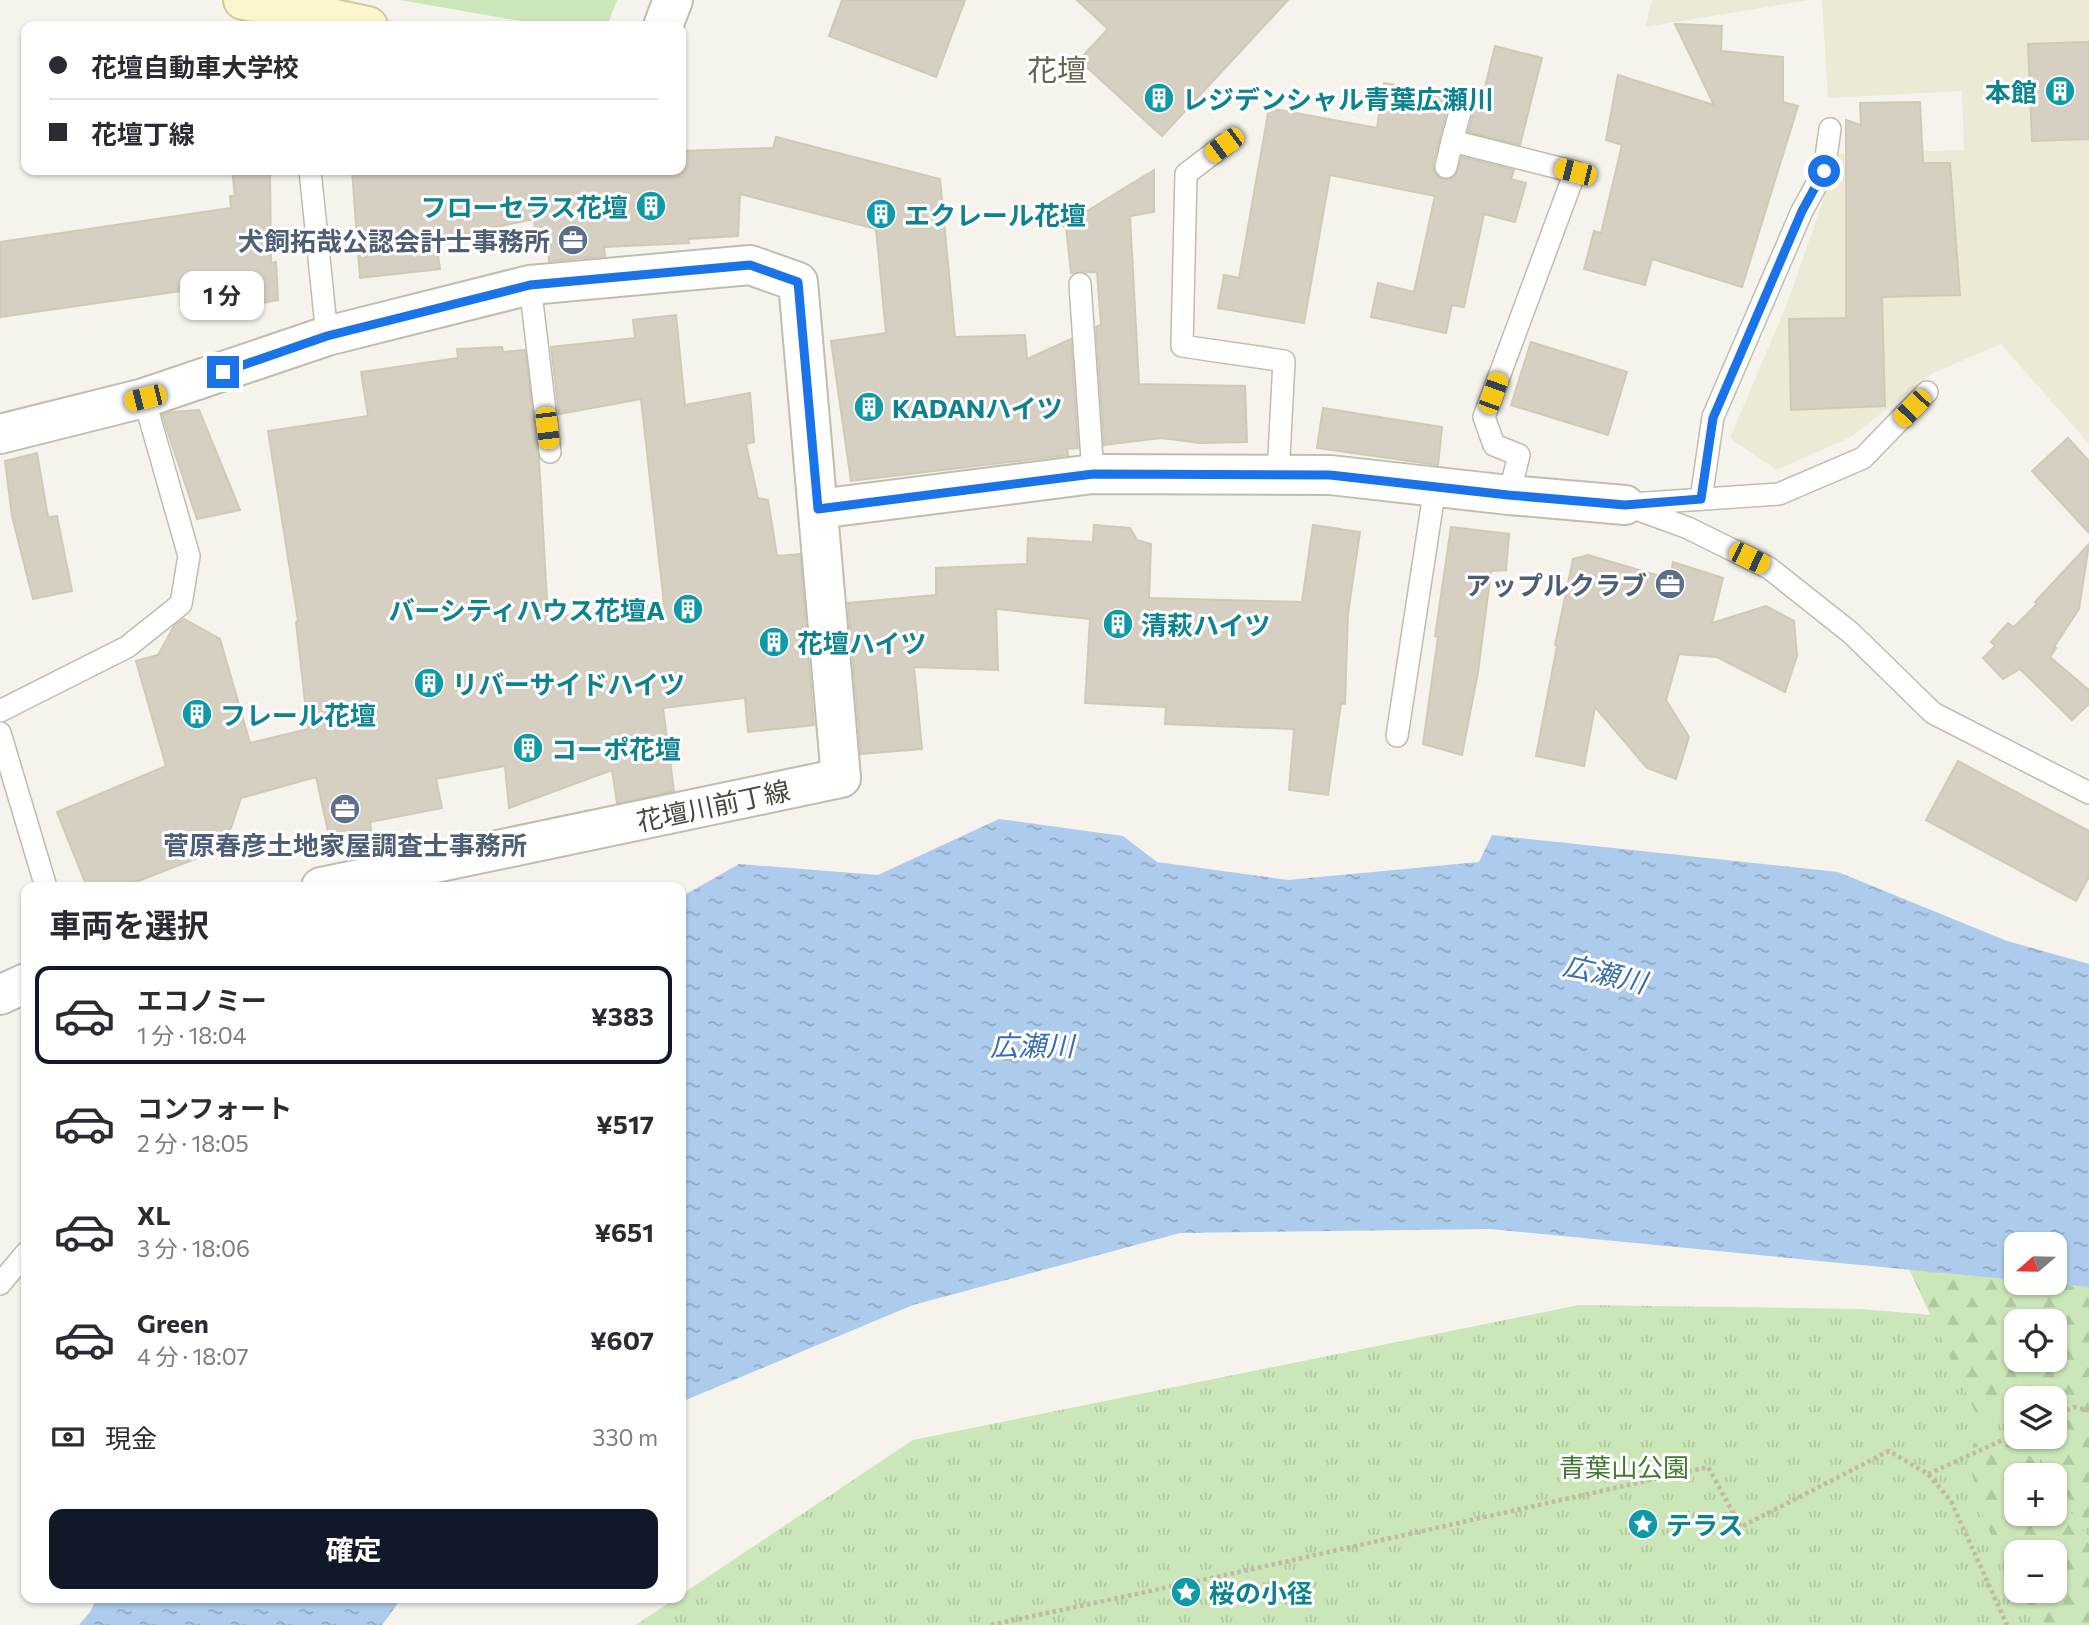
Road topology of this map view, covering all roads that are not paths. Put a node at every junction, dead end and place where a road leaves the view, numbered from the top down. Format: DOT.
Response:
graph roads {
  1 [pos="243,0"];
  2 [pos="673,0"];
  3 [pos="344,21"];
  4 [pos="665,21"];
  5 [pos="1462,105"];
  6 [pos="1830,129"];
  7 [pos="1452,141"];
  8 [pos="1224,145"];
  9 [pos="1446,167"];
  10 [pos="311,175"];
  11 [pos="1080,284"];
  12 [pos="530,285"];
  13 [pos="327,336"];
  14 [pos="1927,392"];
  15 [pos="145,398"];
  16 [pos="0,434"];
  17 [pos="550,452"];
  18 [pos="1093,474"];
  19 [pos="1278,475"];
  20 [pos="1435,487"];
  21 [pos="1508,495"];
  22 [pos="1701,499"];
  23 [pos="1625,505"];
  24 [pos="818,509"];
  25 [pos="0,711"];
  26 [pos="0,733"];
  27 [pos="1397,736"];
  28 [pos="2089,793"];
  29 [pos="451,861"];
  30 [pos="45,882"];
  31 [pos="346,882"];
  32 [pos="426,882"];
  33 [pos="21,985"];
  34 [pos="0,995"];
  35 [pos="21,1259"];
  36 [pos="0,1284"];
  1 -- 3 [label="street"];
  2 -- 4 [label="street"];
  5 -- 7 [label="lane"];
  6 -- 22 [label="lane"];
  7 -- 9 [label="lane"];
  7 -- 21 [label="lane"];
  8 -- 19 [label="lane"];
  10 -- 13 [label="lane"];
  11 -- 18 [label="lane"];
  12 -- 13 [label="street"];
  12 -- 17 [label="lane"];
  12 -- 24 [label="street"];
  13 -- 15 [label="street"];
  14 -- 22 [label="lane"];
  15 -- 16 [label="street"];
  15 -- 25 [label="lane"];
  18 -- 19 [label="street"];
  18 -- 24 [label="street"];
  19 -- 20 [label="street"];
  20 -- 21 [label="street"];
  20 -- 27 [label="lane"];
  21 -- 23 [label="street"];
  22 -- 23 [label="lane"];
  23 -- 28 [label="lane"];
  24 -- 29 [label="street, 花壇川前丁線"];
  26 -- 30 [label="lane"];
  29 -- 31 [label="street, 花壇川前丁線"];
  29 -- 32 [label="lane"];
  33 -- 34 [label="street"];
  35 -- 36 [label="lane"];
}
